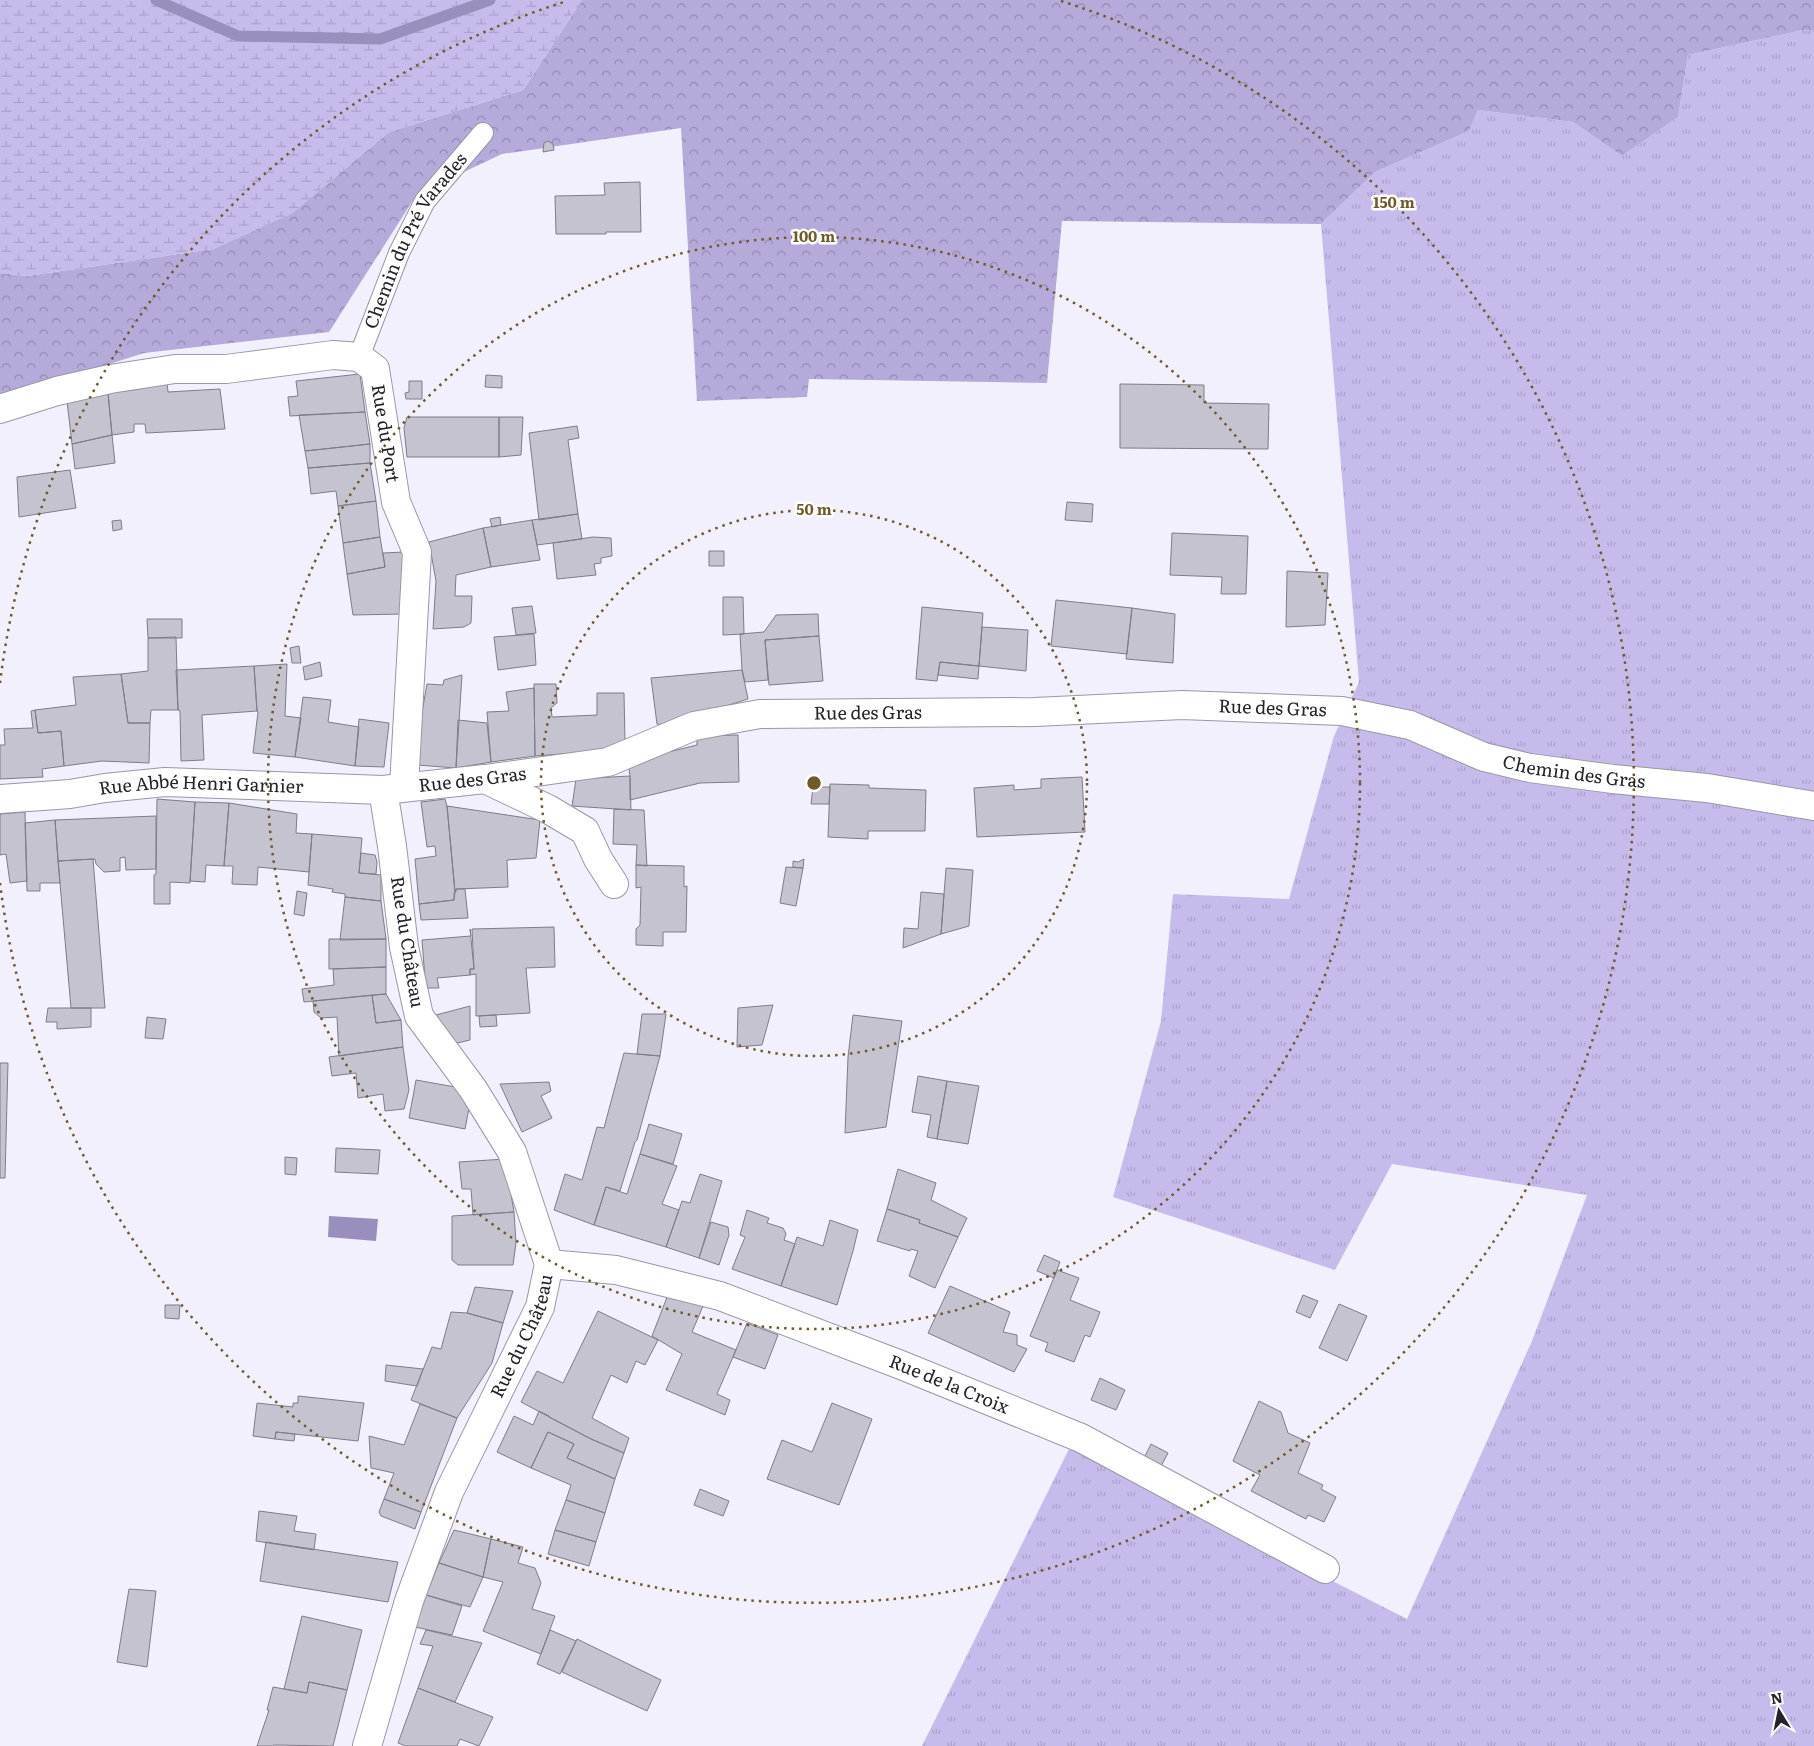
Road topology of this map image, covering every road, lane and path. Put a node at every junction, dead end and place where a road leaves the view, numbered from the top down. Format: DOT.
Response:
graph roads {
  1 [pos="483,133"];
  2 [pos="359,357"];
  3 [pos="0,409"];
  4 [pos="1342,711"];
  5 [pos="485,779"];
  6 [pos="394,788"];
  7 [pos="0,799"];
  8 [pos="1814,806"];
  9 [pos="614,884"];
  10 [pos="548,1264"];
  11 [pos="1325,1569"];
  12 [pos="367,1746"];
  1 -- 2 [label="lane, Chemin du Pré Varades"];
  2 -- 3 [label="street"];
  2 -- 6 [label="street, Rue du Port"];
  4 -- 5 [label="street, Rue des Gras"];
  4 -- 8 [label="street, Chemin des Gras"];
  5 -- 6 [label="street, Rue des Gras"];
  5 -- 9 [label="street"];
  6 -- 7 [label="street, Rue Abbé Henri Garnier"];
  6 -- 10 [label="street, Rue du Château"];
  10 -- 11 [label="street, Rue de la Croix"];
  10 -- 12 [label="street, Rue du Château"];
}
